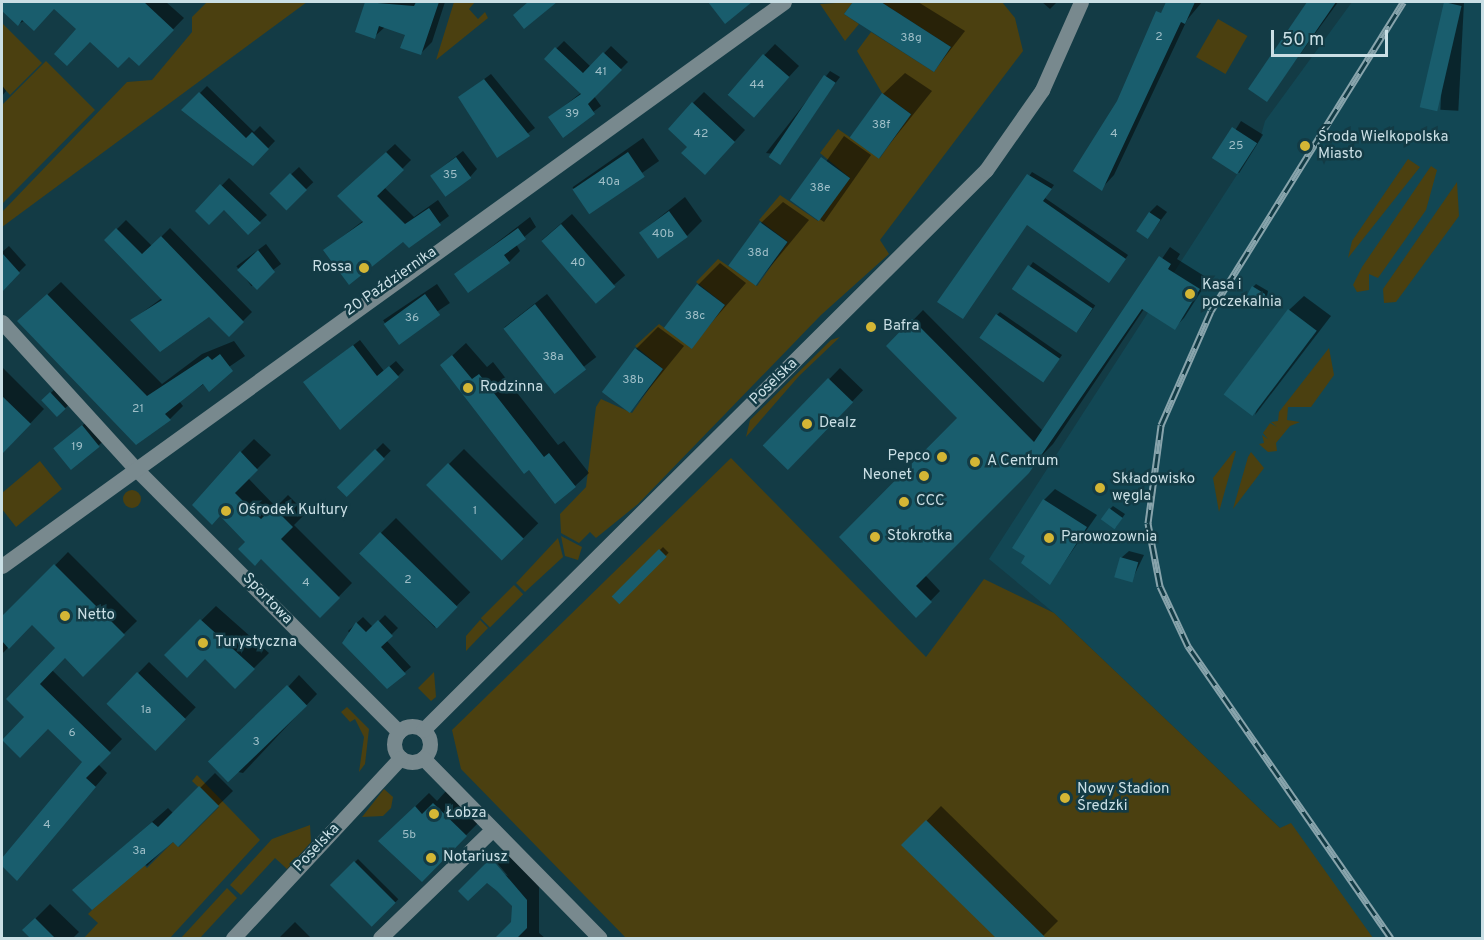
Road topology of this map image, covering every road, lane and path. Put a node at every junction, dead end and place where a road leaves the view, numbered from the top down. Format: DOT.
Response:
graph roads {
  1 [pos="784,2"];
  2 [pos="1081,2"];
  3 [pos="2,322"];
  4 [pos="134,466"];
  5 [pos="2,566"];
  6 [pos="423,730"];
  7 [pos="399,732"];
  8 [pos="400,758"];
  9 [pos="423,758"];
  10 [pos="492,830"];
  11 [pos="233,939"];
  12 [pos="380,939"];
  13 [pos="600,939"];
  1 -- 4 [label="street, 20 Października"];
  2 -- 6 [label="street, Poselska"];
  3 -- 4 [label="street, Sportowa"];
  4 -- 5 [label="street, 20 Października"];
  4 -- 7 [label="street, Sportowa"];
  6 -- 7 [label="street"];
  6 -- 9 [label="street"];
  7 -- 8 [label="street"];
  8 -- 9 [label="street"];
  8 -- 11 [label="street, Poselska"];
  9 -- 10 [label="street"];
  10 -- 12 [label="street"];
  10 -- 13 [label="street"];
}
